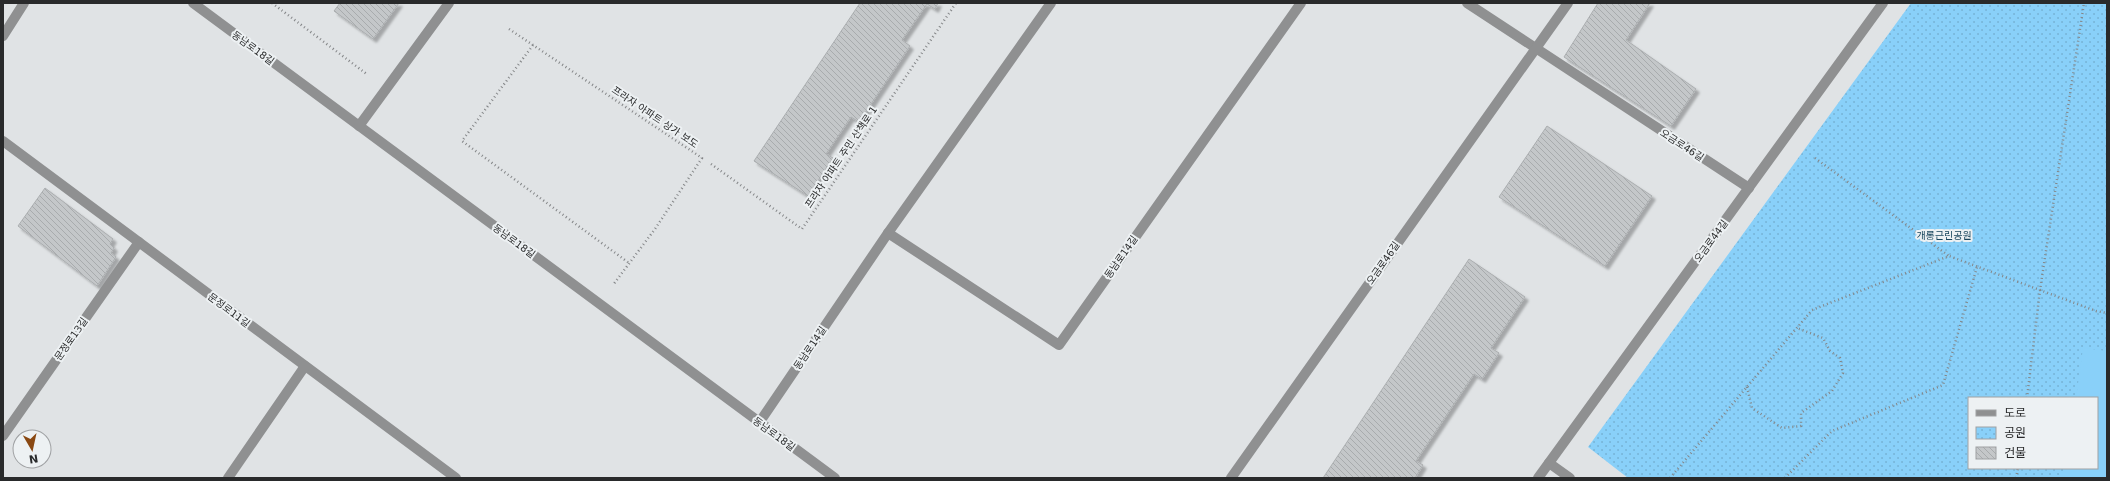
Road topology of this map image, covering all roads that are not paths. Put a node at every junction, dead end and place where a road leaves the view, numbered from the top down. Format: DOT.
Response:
graph roads {
  1 [pos="24,3"];
  2 [pos="193,3"];
  3 [pos="449,3"];
  4 [pos="1051,3"];
  5 [pos="1301,3"];
  6 [pos="1467,3"];
  7 [pos="1568,3"];
  8 [pos="1883,3"];
  9 [pos="3,36"];
  10 [pos="1535,49"];
  11 [pos="358,126"];
  12 [pos="3,141"];
  13 [pos="1749,188"];
  14 [pos="888,233"];
  15 [pos="139,242"];
  16 [pos="305,366"];
  17 [pos="759,423"];
  18 [pos="3,436"];
  19 [pos="1549,463"];
  20 [pos="228,478"];
  21 [pos="456,478"];
  22 [pos="835,478"];
  23 [pos="1231,478"];
  24 [pos="1538,478"];
  25 [pos="1570,478"];
  1 -- 9 [label="street"];
  2 -- 11 [label="street, 동남로18길"];
  3 -- 11 [label="street"];
  4 -- 14 [label="street, 동남로14길"];
  5 -- 14 [label="street, 동남로14길"];
  6 -- 10 [label="street, 오금로46길"];
  7 -- 10 [label="street, 오금로46길"];
  8 -- 13 [label="street, 오금로44길"];
  10 -- 13 [label="street, 오금로46길"];
  10 -- 23 [label="street, 오금로46길"];
  11 -- 17 [label="street, 동남로18길"];
  12 -- 15 [label="street, 문정로11길"];
  13 -- 19 [label="street, 오금로44길"];
  14 -- 17 [label="street, 동남로14길"];
  15 -- 16 [label="street, 문정로11길"];
  15 -- 18 [label="street, 문정로13길"];
  16 -- 20 [label="street"];
  16 -- 21 [label="street, 문정로11길"];
  17 -- 22 [label="street, 동남로18길"];
  19 -- 24 [label="street, 오금로44길"];
  19 -- 25 [label="street"];
}
